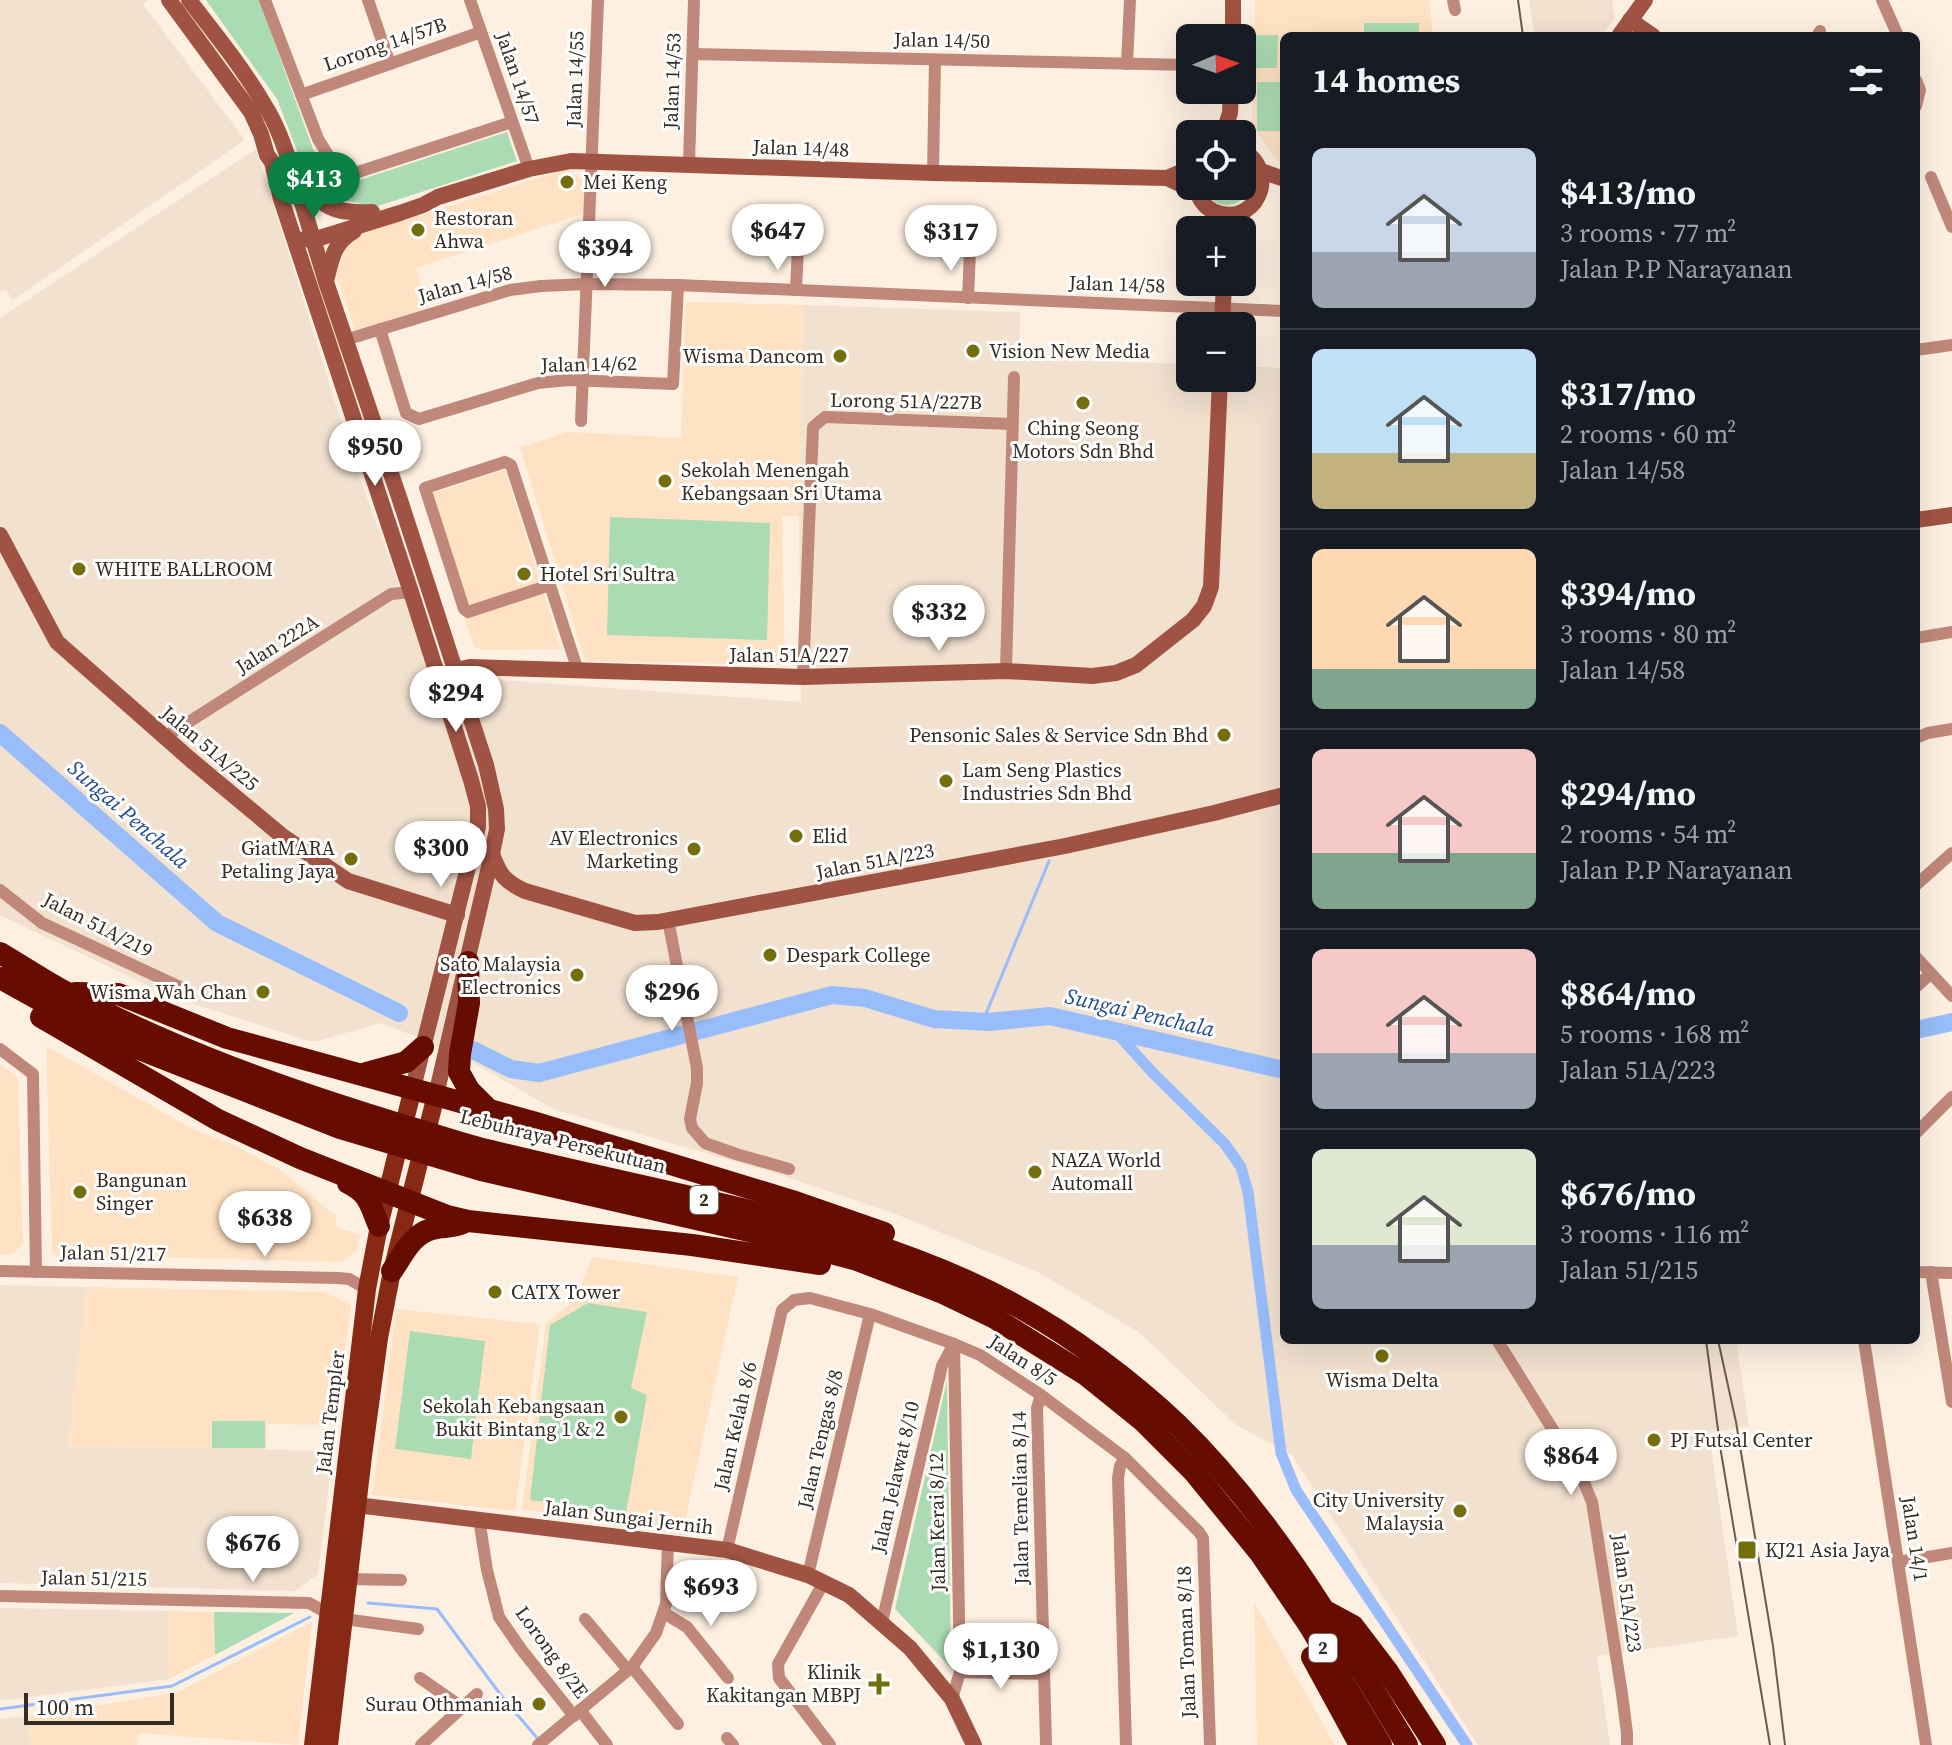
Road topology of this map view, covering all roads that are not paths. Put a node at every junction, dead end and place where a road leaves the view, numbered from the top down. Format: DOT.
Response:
graph roads {
  1 [pos="169,0"];
  2 [pos="189,0"];
  3 [pos="265,0"];
  4 [pos="368,0"];
  5 [pos="470,0"];
  6 [pos="598,0"];
  7 [pos="694,0"];
  8 [pos="1130,0"];
  9 [pos="1233,0"];
  10 [pos="1645,0"];
  11 [pos="1882,0"];
  12 [pos="1630,20"];
  13 [pos="1233,24"];
  14 [pos="481,32"];
  15 [pos="1622,32"];
  16 [pos="1647,32"];
  17 [pos="1896,32"];
  18 [pos="693,54"];
  19 [pos="935,60"];
  20 [pos="390,64"];
  21 [pos="1127,64"];
  22 [pos="1176,65"];
  23 [pos="301,95"];
  24 [pos="1230,104"];
  25 [pos="1230,113"];
  26 [pos="1228,120"];
  27 [pos="1232,120"];
  28 [pos="512,122"];
  29 [pos="592,161"];
  30 [pos="1256,161"];
  31 [pos="281,162"];
  32 [pos="689,164"];
  33 [pos="529,169"];
  34 [pos="1261,171"];
  35 [pos="933,173"];
  36 [pos="1176,174"];
  37 [pos="1931,177"];
  38 [pos="1167,178"];
  39 [pos="1280,178"];
  40 [pos="1176,181"];
  41 [pos="1280,186"];
  42 [pos="1261,189"];
  43 [pos="1201,200"];
  44 [pos="1215,212"];
  45 [pos="1217,216"];
  46 [pos="1227,216"];
  47 [pos="1240,216"];
  48 [pos="371,217"];
  49 [pos="1952,227"];
  50 [pos="309,236"];
  51 [pos="798,247"];
  52 [pos="970,251"];
  53 [pos="309,282"];
  54 [pos="326,282"];
  55 [pos="587,284"];
  56 [pos="678,285"];
  57 [pos="796,290"];
  58 [pos="1223,296"];
  59 [pos="968,298"];
  60 [pos="1223,309"];
  61 [pos="1280,311"];
  62 [pos="1223,312"];
  63 [pos="380,329"];
  64 [pos="345,340"];
  65 [pos="1952,345"];
  66 [pos="1920,349"];
  67 [pos="1014,377"];
  68 [pos="583,381"];
  69 [pos="1219,392"];
  70 [pos="581,418"];
  71 [pos="1012,424"];
  72 [pos="412,492"];
  73 [pos="1952,515"];
  74 [pos="1920,519"];
  75 [pos="0,535"];
  76 [pos="550,585"];
  77 [pos="411,592"];
  78 [pos="1952,632"];
  79 [pos="1920,637"];
  80 [pos="456,670"];
  81 [pos="578,671"];
  82 [pos="1006,671"];
  83 [pos="803,677"];
  84 [pos="1952,729"];
  85 [pos="1920,736"];
  86 [pos="165,737"];
  87 [pos="1280,796"];
  88 [pos="1952,853"];
  89 [pos="492,854"];
  90 [pos="1920,881"];
  91 [pos="0,890"];
  92 [pos="457,915"];
  93 [pos="668,920"];
  94 [pos="0,953"];
  95 [pos="468,962"];
  96 [pos="1920,962"];
  97 [pos="1930,974"];
  98 [pos="1952,977"];
  99 [pos="3,980"];
  100 [pos="1920,983"];
  101 [pos="1941,985"];
  102 [pos="182,988"];
  103 [pos="66,992"];
  104 [pos="1952,996"];
  105 [pos="423,1047"];
  106 [pos="0,1049"];
  107 [pos="361,1074"];
  108 [pos="413,1088"];
  109 [pos="436,1095"];
  110 [pos="1952,1097"];
  111 [pos="488,1109"];
  112 [pos="344,1118"];
  113 [pos="1920,1129"];
  114 [pos="300,1158"];
  115 [pos="484,1160"];
  116 [pos="789,1169"];
  117 [pos="387,1193"];
  118 [pos="409,1202"];
  119 [pos="468,1221"];
  120 [pos="379,1226"];
  121 [pos="857,1260"];
  122 [pos="0,1271"];
  123 [pos="392,1271"];
  124 [pos="36,1272"];
  125 [pos="1920,1272"];
  126 [pos="1931,1272"];
  127 [pos="1952,1273"];
  128 [pos="984,1288"];
  129 [pos="367,1289"];
  130 [pos="782,1310"];
  131 [pos="870,1314"];
  132 [pos="954,1344"];
  133 [pos="1499,1344"];
  134 [pos="1865,1344"];
  135 [pos="1041,1395"];
  136 [pos="1952,1402"];
  137 [pos="1125,1458"];
  138 [pos="350,1504"];
  139 [pos="479,1519"];
  140 [pos="1203,1538"];
  141 [pos="668,1542"];
  142 [pos="727,1550"];
  143 [pos="1260,1553"];
  144 [pos="1952,1553"];
  145 [pos="1898,1562"];
  146 [pos="808,1575"];
  147 [pos="348,1579"];
  148 [pos="401,1580"];
  149 [pos="824,1582"];
  150 [pos="0,1596"];
  151 [pos="1325,1610"];
  152 [pos="664,1613"];
  153 [pos="336,1616"];
  154 [pos="585,1619"];
  155 [pos="882,1622"];
  156 [pos="418,1629"];
  157 [pos="630,1668"];
  158 [pos="960,1672"];
  159 [pos="1044,1674"];
  160 [pos="420,1678"];
  161 [pos="728,1678"];
  162 [pos="477,1694"];
  163 [pos="952,1699"];
  164 [pos="463,1708"];
  165 [pos="577,1713"];
  166 [pos="678,1724"];
  167 [pos="1355,1736"];
  168 [pos="542,1741"];
  169 [pos="1629,1741"];
  170 [pos="827,1744"];
  171 [pos="313,1745"];
  172 [pos="329,1745"];
  173 [pos="421,1745"];
  174 [pos="607,1745"];
  175 [pos="974,1745"];
  176 [pos="1046,1745"];
  177 [pos="1126,1745"];
  178 [pos="1210,1745"];
  179 [pos="1381,1745"];
  180 [pos="1407,1745"];
  181 [pos="1435,1745"];
  182 [pos="1926,1745"];
  1 -- 31 [label="street"];
  2 -- 31 [label="street"];
  3 -- 23 [label="street"];
  4 -- 20 [label="street"];
  5 -- 14 [label="street, Jalan 14/57"];
  6 -- 29 [label="street, Jalan 14/55"];
  7 -- 18 [label="street, Jalan 14/53"];
  8 -- 21 [label="street"];
  9 -- 13 [label="street"];
  10 -- 12 [label="street"];
  11 -- 17 [label="street"];
  12 -- 15 [label="street"];
  12 -- 16 [label="street"];
  14 -- 20 [label="street, Lorong 14/57B"];
  14 -- 28 [label="street, Jalan 14/57"];
  18 -- 19 [label="street, Jalan 14/50"];
  18 -- 32 [label="street, Jalan 14/53"];
  19 -- 21 [label="street, Jalan 14/50"];
  19 -- 35 [label="street"];
  20 -- 23 [label="street, Lorong 14/57B"];
  21 -- 22 [label="street, Jalan 14/50"];
  23 -- 28 [label="street"];
  24 -- 25 [label="street"];
  25 -- 26 [label="street"];
  25 -- 27 [label="street"];
  28 -- 33 [label="street, Jalan 14/57"];
  29 -- 32 [label="street, Jalan 14/48"];
  29 -- 33 [label="street, Jalan 14/48"];
  29 -- 55 [label="street, Jalan 14/55"];
  30 -- 34 [label="street"];
  31 -- 48 [label="street"];
  31 -- 50 [label="street"];
  31 -- 53 [label="street"];
  32 -- 35 [label="street, Jalan 14/48"];
  33 -- 48 [label="street, Jalan 14/48"];
  34 -- 39 [label="street"];
  34 -- 42 [label="street"];
  35 -- 38 [label="street, Jalan 14/48"];
  36 -- 38 [label="street, Jalan 14/48"];
  37 -- 49 [label="street"];
  38 -- 40 [label="street, Jalan 14/48"];
  41 -- 42 [label="street"];
  42 -- 47 [label="street"];
  43 -- 44 [label="street"];
  44 -- 45 [label="street"];
  44 -- 46 [label="street"];
  48 -- 50 [label="street, Jalan 14/48"];
  48 -- 54 [label="street"];
  50 -- 53 [label="street"];
  50 -- 54 [label="street"];
  51 -- 57 [label="street"];
  52 -- 59 [label="street"];
  53 -- 77 [label="street"];
  54 -- 64 [label="street"];
  55 -- 56 [label="street, Jalan 14/58"];
  55 -- 63 [label="street, Jalan 14/58"];
  55 -- 68 [label="street, Jalan 14/55"];
  56 -- 57 [label="street, Jalan 14/58"];
  56 -- 68 [label="street, Jalan 14/62"];
  57 -- 59 [label="street, Jalan 14/58"];
  58 -- 60 [label="street"];
  59 -- 60 [label="street, Jalan 14/58"];
  60 -- 61 [label="street, Jalan 14/58"];
  60 -- 62 [label="street"];
  63 -- 64 [label="street, Jalan 14/58"];
  63 -- 68 [label="street, Jalan 14/62"];
  64 -- 72 [label="street"];
  65 -- 66 [label="street"];
  67 -- 71 [label="street"];
  68 -- 70 [label="street, Jalan 14/55"];
  69 -- 82 [label="street, Jalan 51A/227"];
  71 -- 82 [label="street"];
  71 -- 83 [label="street, Lorong 51A/227B"];
  72 -- 76 [label="street"];
  72 -- 76 [label="street"];
  72 -- 80 [label="street"];
  73 -- 74 [label="street"];
  75 -- 86 [label="street, Jalan 51A/225"];
  76 -- 81 [label="street"];
  77 -- 86 [label="street, Jalan 222A"];
  77 -- 92 [label="street"];
  78 -- 79 [label="street"];
  80 -- 81 [label="street, Jalan 51A/227"];
  80 -- 89 [label="street"];
  81 -- 83 [label="street, Jalan 51A/227"];
  82 -- 83 [label="street, Jalan 51A/227"];
  84 -- 85 [label="street"];
  86 -- 92 [label="street, Jalan 51A/225"];
  87 -- 93 [label="street, Jalan 51A/223"];
  88 -- 90 [label="street"];
  89 -- 93 [label="street, Jalan 51A/223"];
  89 -- 95 [label="street"];
  91 -- 102 [label="street, Jalan 51A/219"];
  92 -- 105 [label="street"];
  93 -- 116 [label="street"];
  94 -- 103 [label="highway, Lebuhraya Persekutuan / 2"];
  95 -- 109 [label="street"];
  95 -- 111 [label="highway"];
  96 -- 97 [label="street"];
  97 -- 100 [label="street"];
  97 -- 101 [label="street"];
  98 -- 101 [label="street"];
  99 -- 112 [label="highway, Lebuhraya Persekutuan / 2"];
  99 -- 114 [label="highway"];
  101 -- 104 [label="street"];
  103 -- 107 [label="highway"];
  103 -- 112 [label="highway, Lebuhraya Persekutuan / 2"];
  105 -- 107 [label="highway"];
  105 -- 108 [label="street"];
  106 -- 124 [label="street"];
  107 -- 108 [label="highway"];
  108 -- 109 [label="highway"];
  108 -- 117 [label="main road, Jalan Templer"];
  109 -- 111 [label="highway"];
  109 -- 118 [label="main road, Jalan Templer"];
  110 -- 113 [label="street"];
  111 -- 128 [label="highway"];
  112 -- 115 [label="highway, Lebuhraya Persekutuan / 2"];
  114 -- 117 [label="highway"];
  114 -- 120 [label="highway"];
  115 -- 121 [label="highway, Lebuhraya Persekutuan / 2"];
  115 -- 128 [label="highway, Lebuhraya Persekutuan / 2"];
  117 -- 118 [label="highway"];
  117 -- 120 [label="main road, Jalan Templer"];
  118 -- 119 [label="highway"];
  118 -- 123 [label="main road, Jalan Templer"];
  119 -- 121 [label="highway"];
  119 -- 123 [label="highway"];
  120 -- 129 [label="main road, Jalan Templer"];
  121 -- 143 [label="highway, Lebuhraya Persekutuan / 2"];
  122 -- 124 [label="street, Jalan 51/217"];
  123 -- 138 [label="main road, Jalan Templer"];
  124 -- 129 [label="street, Jalan 51/217"];
  125 -- 126 [label="street"];
  126 -- 127 [label="street"];
  126 -- 136 [label="street"];
  128 -- 151 [label="highway, Lebuhraya Persekutuan / 2"];
  129 -- 138 [label="main road, Jalan Templer"];
  130 -- 131 [label="street, Jalan 8/5"];
  130 -- 142 [label="street, Jalan Kelah 8/6"];
  131 -- 132 [label="street, Jalan 8/5"];
  131 -- 146 [label="street, Jalan Tengas 8/8"];
  132 -- 135 [label="street, Jalan 8/5"];
  132 -- 155 [label="street, Jalan Jelawat 8/10"];
  132 -- 158 [label="street, Jalan Kerai 8/12"];
  133 -- 169 [label="street, Jalan 51A/223"];
  134 -- 145 [label="street, Jalan 14/1"];
  135 -- 137 [label="street, Jalan 8/5"];
  135 -- 159 [label="street, Jalan Temelian 8/14"];
  137 -- 140 [label="street, Jalan 8/5"];
  137 -- 177 [label="street"];
  138 -- 139 [label="street, Jalan Sungai Jernih"];
  138 -- 147 [label="main road, Jalan Templer"];
  138 -- 153 [label="main road, Jalan Templer"];
  139 -- 141 [label="street, Jalan Sungai Jernih"];
  139 -- 165 [label="street, Lorong 8/2E"];
  140 -- 178 [label="street, Jalan Toman 8/18"];
  141 -- 142 [label="street, Jalan Sungai Jernih"];
  141 -- 152 [label="street"];
  142 -- 146 [label="street, Jalan Sungai Jernih"];
  143 -- 167 [label="highway"];
  143 -- 179 [label="highway, Lebuhraya Persekutuan / 2"];
  144 -- 145 [label="street"];
  145 -- 182 [label="street, Jalan 14/1"];
  146 -- 149 [label="street, Jalan Sungai Jernih"];
  147 -- 148 [label="street"];
  147 -- 153 [label="main road, Jalan Templer"];
  149 -- 155 [label="street, Jalan Sungai Jernih"];
  149 -- 170 [label="street"];
  150 -- 153 [label="street, Jalan 51/215"];
  151 -- 180 [label="highway, Lebuhraya Persekutuan / 2"];
  151 -- 181 [label="highway"];
  152 -- 157 [label="street"];
  152 -- 161 [label="street"];
  153 -- 156 [label="street, Jalan 51/215"];
  153 -- 171 [label="main road, Jalan Templer"];
  153 -- 172 [label="main road, Jalan Templer"];
  154 -- 157 [label="street"];
  155 -- 163 [label="street, Jalan Sungai Jernih"];
  157 -- 165 [label="street"];
  157 -- 166 [label="street"];
  158 -- 159 [label="street"];
  158 -- 163 [label="street, Jalan Kerai 8/12"];
  159 -- 176 [label="street, Jalan Temelian 8/14"];
  160 -- 164 [label="street"];
  162 -- 164 [label="street"];
  163 -- 175 [label="street, Jalan Sungai Jernih"];
  164 -- 173 [label="street"];
  165 -- 168 [label="street"];
  165 -- 174 [label="street, Lorong 8/2E"];
}
